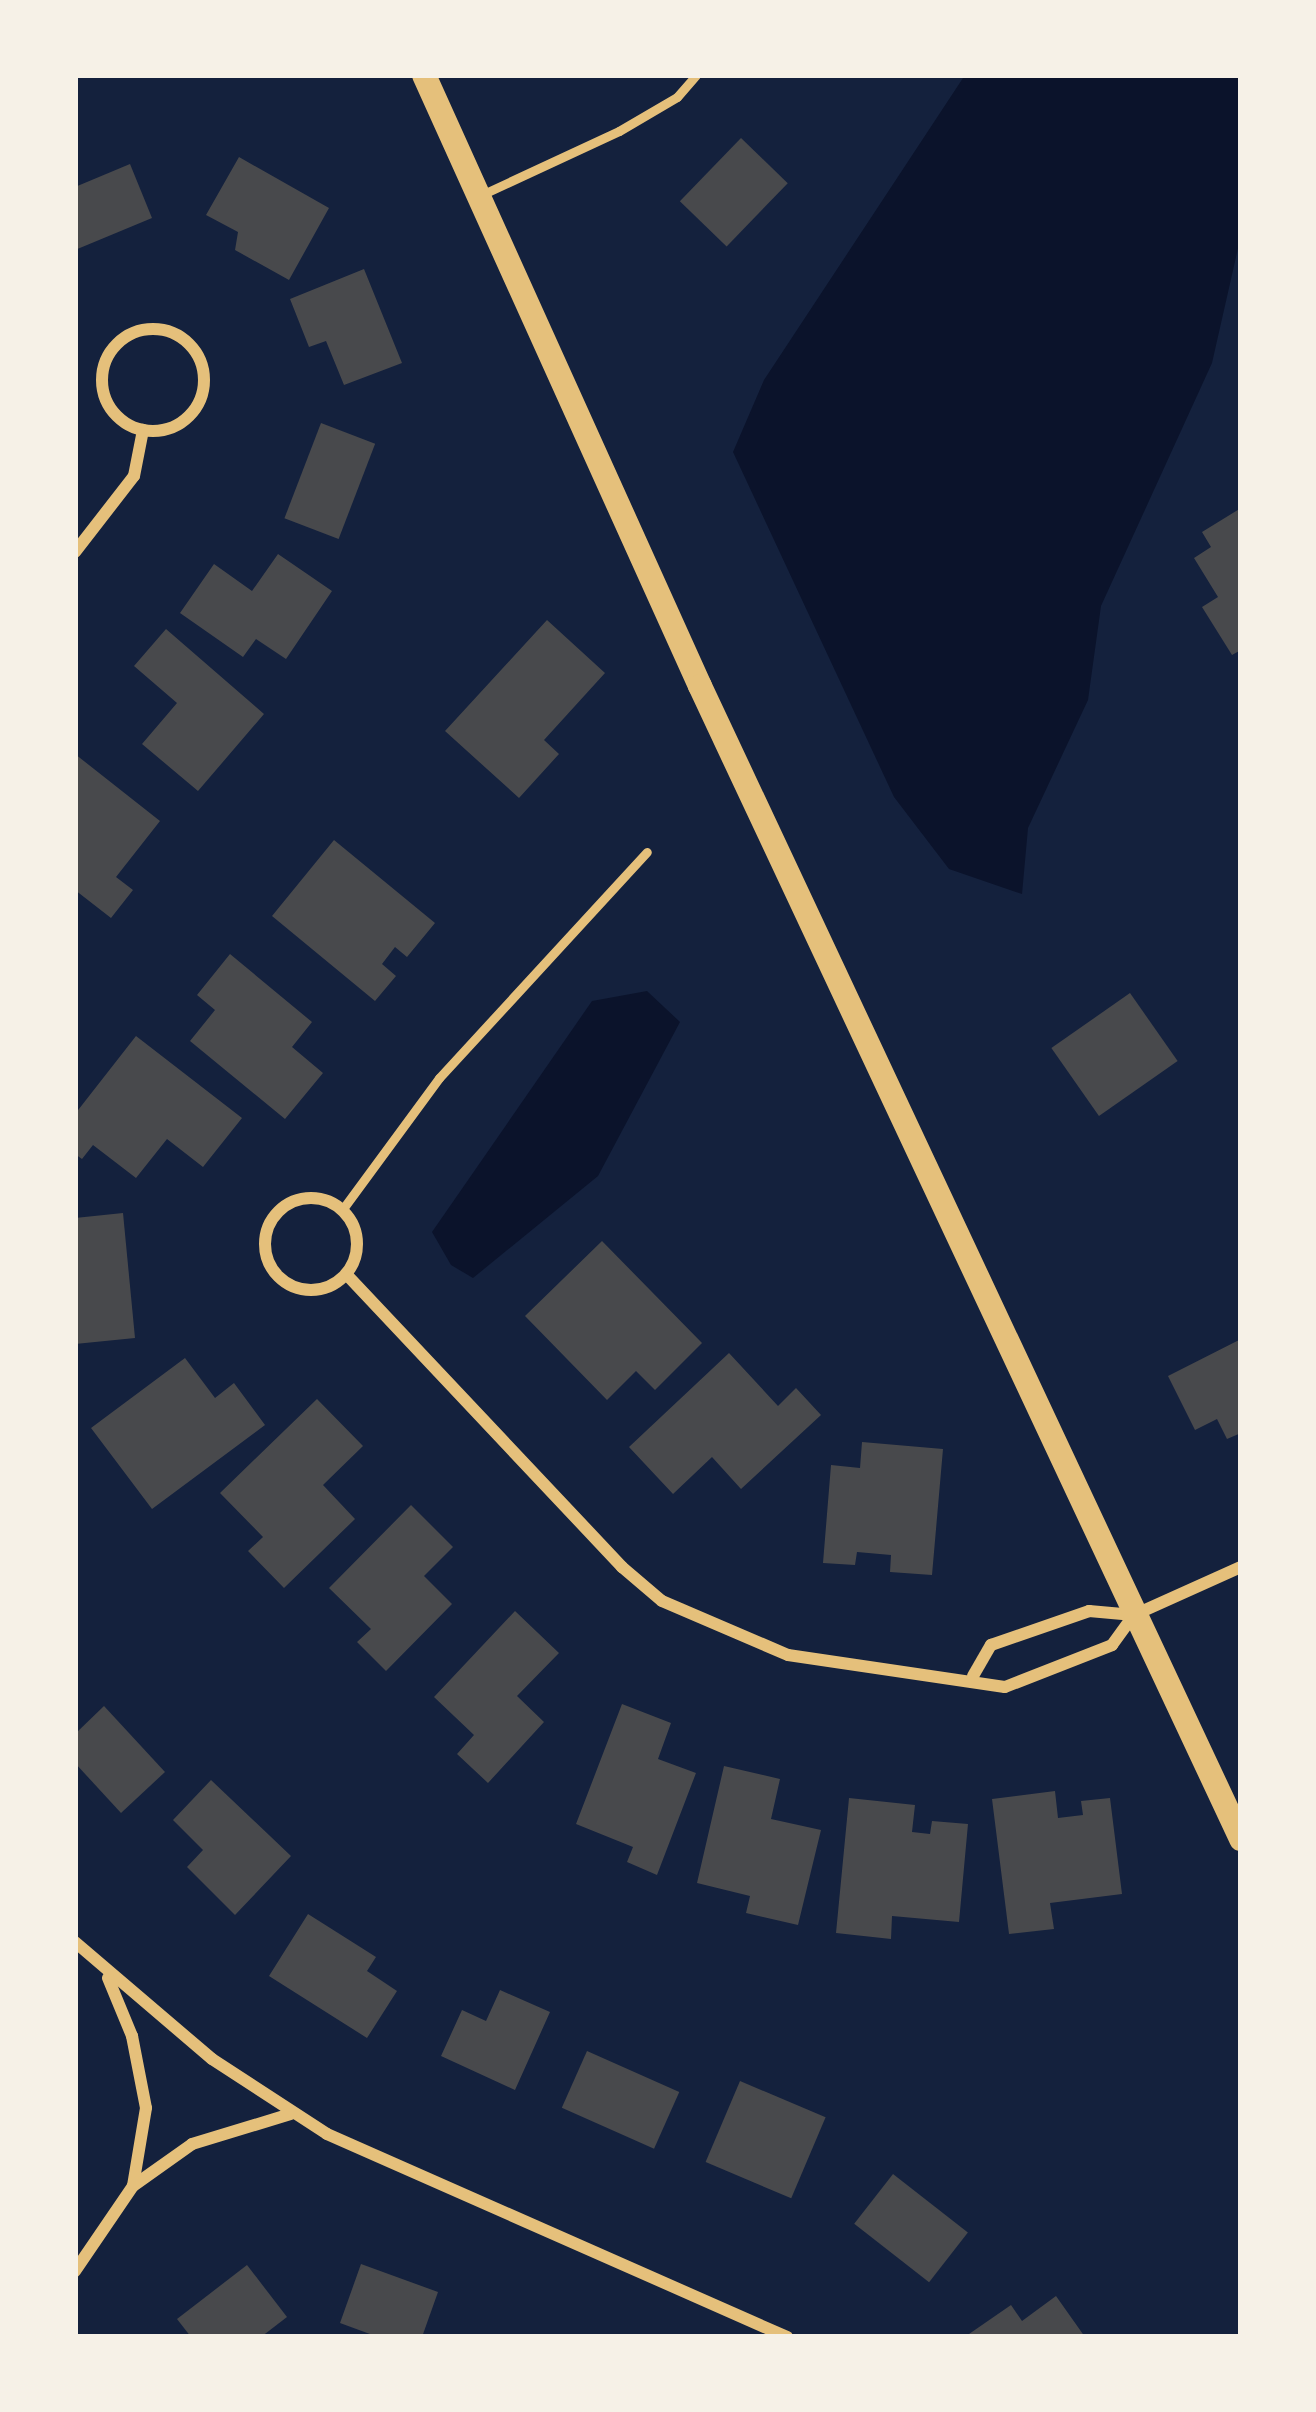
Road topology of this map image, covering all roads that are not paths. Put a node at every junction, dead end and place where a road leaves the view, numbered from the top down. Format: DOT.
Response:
graph roads {
  1 [pos="424,75"];
  2 [pos="696,75"];
  3 [pos="479,196"];
  4 [pos="142,430"];
  5 [pos="75,552"];
  6 [pos="647,852"];
  7 [pos="342,1210"];
  8 [pos="346,1274"];
  9 [pos="1241,1567"];
  10 [pos="1134,1615"];
  11 [pos="973,1676"];
  12 [pos="1241,1839"];
  13 [pos="75,1942"];
  14 [pos="107,1976"];
  15 [pos="291,2114"];
  16 [pos="133,2186"];
  17 [pos="75,2271"];
  18 [pos="787,2337"];
  1 -- 3 [label="main road"];
  2 -- 3 [label="lane"];
  3 -- 10 [label="main road"];
  4 -- 4 [label="street"];
  4 -- 5 [label="street"];
  6 -- 7 [label="lane"];
  7 -- 8 [label="street"];
  7 -- 8 [label="street"];
  8 -- 11 [label="street"];
  9 -- 10 [label="street"];
  10 -- 11 [label="street"];
  10 -- 11 [label="street"];
  10 -- 12 [label="main road"];
  13 -- 14 [label="street"];
  14 -- 15 [label="street"];
  14 -- 16 [label="street"];
  15 -- 16 [label="street"];
  15 -- 18 [label="street"];
  16 -- 17 [label="street"];
}
